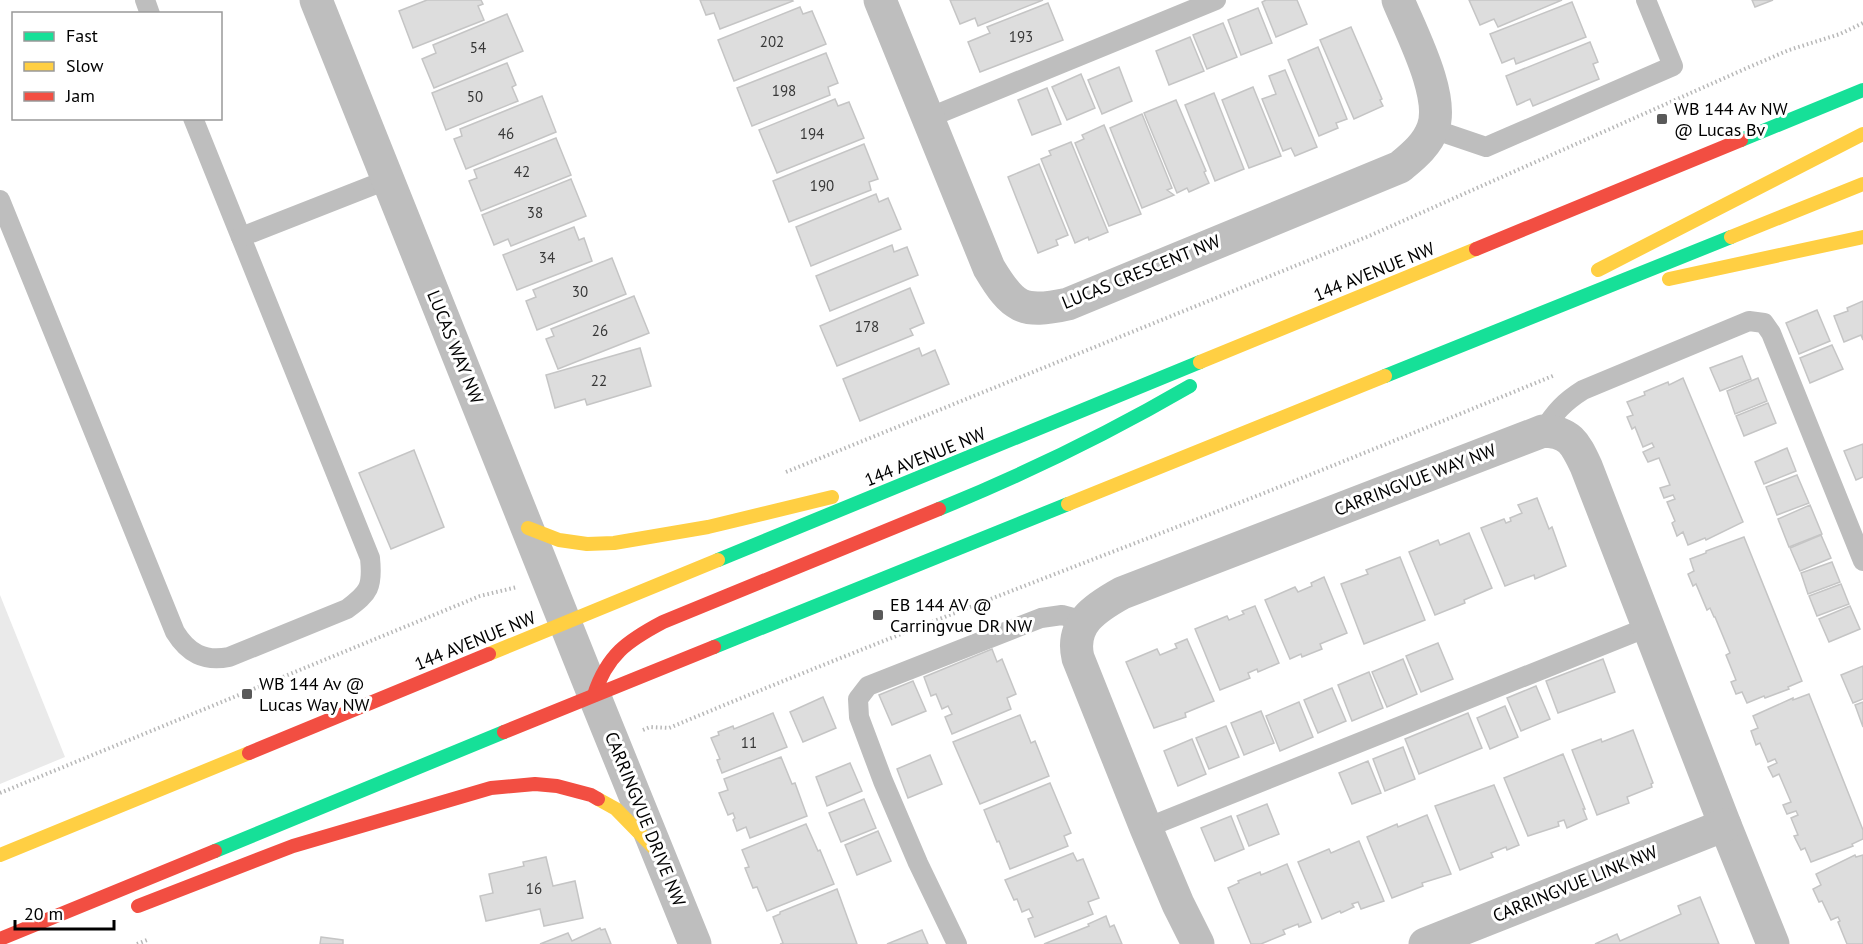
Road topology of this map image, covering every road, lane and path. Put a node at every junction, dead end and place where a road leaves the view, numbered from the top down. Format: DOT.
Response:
graph roads {
  1 [pos="316,0"];
  2 [pos="880,0"];
  3 [pos="1216,0"];
  4 [pos="1398,0"];
  5 [pos="1646,0"];
  6 [pos="1863,22"];
  7 [pos="1863,90"];
  8 [pos="928,118"];
  9 [pos="194,120"];
  10 [pos="1433,129"];
  11 [pos="1863,134"];
  12 [pos="388,179"];
  13 [pos="1863,184"];
  14 [pos="0,200"];
  15 [pos="241,237"];
  16 [pos="1863,237"];
  17 [pos="1586,276"];
  18 [pos="1543,298"];
  19 [pos="1577,299"];
  20 [pos="1308,318"];
  21 [pos="1415,364"];
  22 [pos="1219,370"];
  23 [pos="1561,373"];
  24 [pos="1199,381"];
  25 [pos="1543,431"];
  26 [pos="941,470"];
  27 [pos="783,473"];
  28 [pos="528,528"];
  29 [pos="1863,561"];
  30 [pos="548,579"];
  31 [pos="1084,621"];
  32 [pos="566,624"];
  33 [pos="1648,627"];
  34 [pos="594,694"];
  35 [pos="613,741"];
  36 [pos="0,793"];
  37 [pos="1725,825"];
  38 [pos="1146,828"];
  39 [pos="657,850"];
  40 [pos="0,855"];
  41 [pos="130,909"];
  42 [pos="75,924"];
  43 [pos="4,938"];
  44 [pos="148,939"];
  45 [pos="137,944"];
  46 [pos="696,944"];
  47 [pos="957,944"];
  48 [pos="1198,944"];
  49 [pos="1425,944"];
  50 [pos="1773,944"];
  1 -- 12 [label="street, LUCAS WAY NW"];
  2 -- 8 [label="street, LUCAS CRESCENT NW"];
  3 -- 8 [label="lane"];
  4 -- 10 [label="street"];
  5 -- 10 [label="lane"];
  6 -- 27 [label="path"];
  7 -- 20 [label="main road, 144 AVENUE NW"];
  8 -- 10 [label="street, LUCAS CRESCENT NW"];
  9 -- 15 [label="lane"];
  11 -- 17 [label="main road"];
  12 -- 15 [label="lane"];
  12 -- 28 [label="street, LUCAS WAY NW"];
  13 -- 19 [label="main road"];
  14 -- 15 [label="lane"];
  16 -- 19 [label="main road"];
  18 -- 21 [label="main road"];
  19 -- 21 [label="main road"];
  20 -- 22 [label="main road"];
  20 -- 26 [label="main road, 144 AVENUE NW"];
  21 -- 34 [label="main road"];
  23 -- 35 [label="path"];
  24 -- 34 [label="main road"];
  25 -- 29 [label="lane"];
  25 -- 31 [label="street, CARRINGVUE WAY NW"];
  25 -- 33 [label="street"];
  26 -- 28 [label="main road"];
  26 -- 32 [label="main road, 144 AVENUE NW"];
  28 -- 30 [label="street, LUCAS WAY NW"];
  30 -- 32 [label="street, LUCAS WAY NW"];
  30 -- 36 [label="path"];
  31 -- 38 [label="street"];
  31 -- 47 [label="lane"];
  32 -- 34 [label="street, LUCAS WAY NW"];
  32 -- 40 [label="main road, 144 AVENUE NW"];
  33 -- 37 [label="street"];
  33 -- 38 [label="lane"];
  34 -- 35 [label="street, CARRINGVUE DRIVE NW"];
  34 -- 43 [label="main road"];
  35 -- 39 [label="street, CARRINGVUE DRIVE NW"];
  37 -- 49 [label="street, CARRINGVUE LINK NW"];
  37 -- 50 [label="street"];
  38 -- 48 [label="street"];
  39 -- 41 [label="main road"];
  39 -- 46 [label="street, CARRINGVUE DRIVE NW"];
  42 -- 43 [label="main road"];
  44 -- 45 [label="path"];
}
